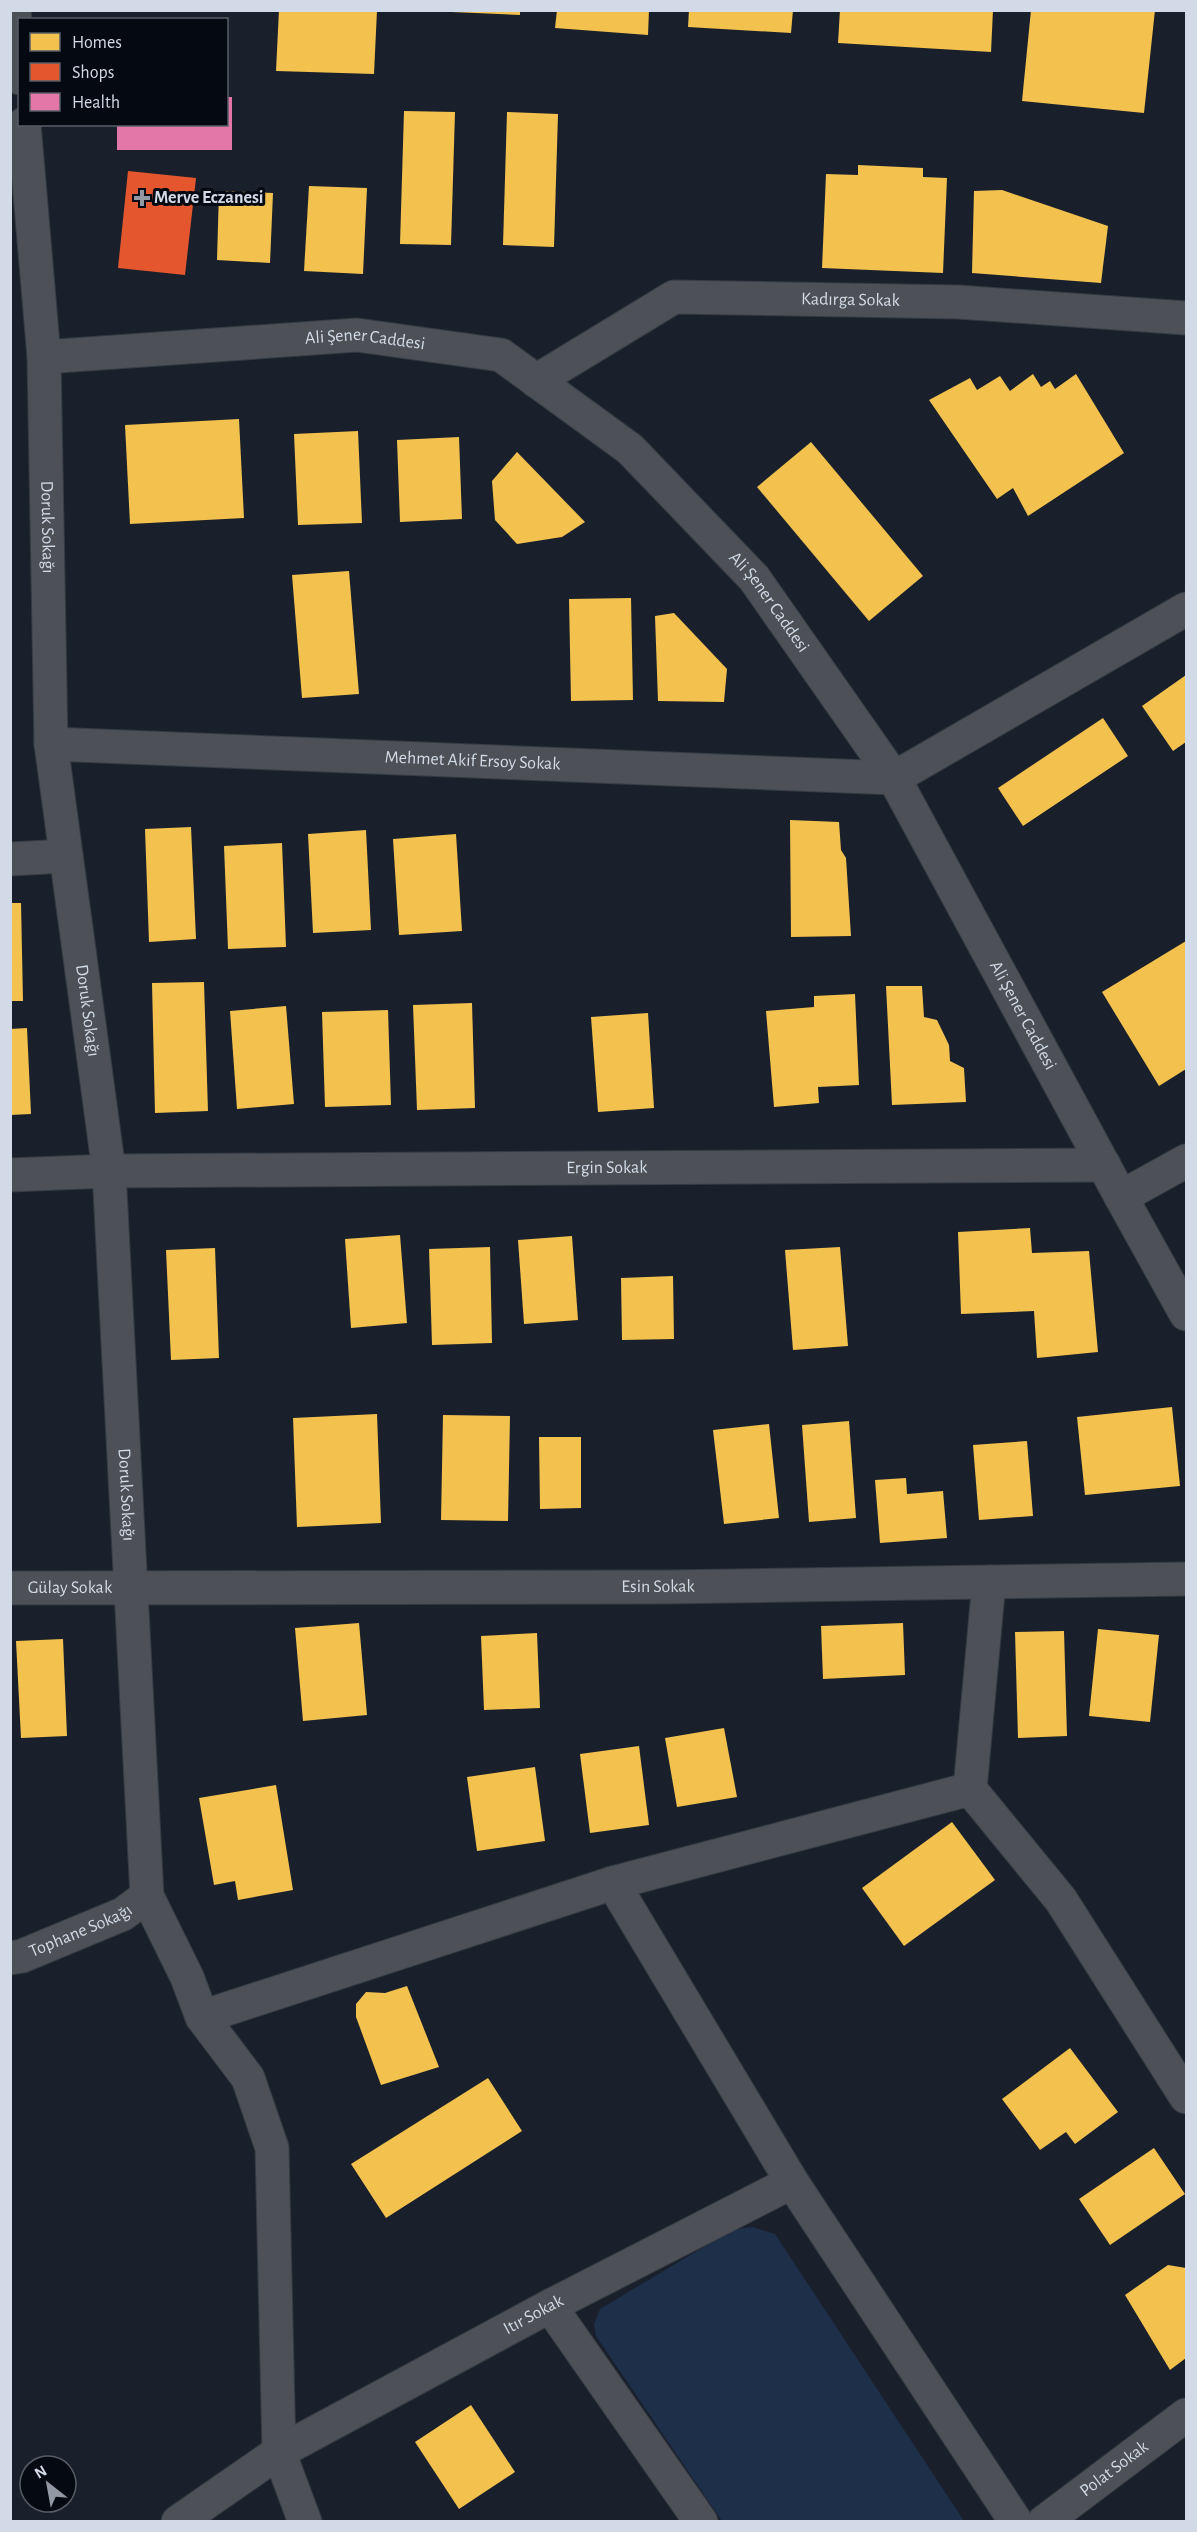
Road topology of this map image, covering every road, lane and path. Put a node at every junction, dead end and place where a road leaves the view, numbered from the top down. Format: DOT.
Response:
graph roads {
  1 [pos="14,10"];
  2 [pos="18,55"];
  3 [pos="24,126"];
  4 [pos="1186,318"];
  5 [pos="44,357"];
  6 [pos="536,381"];
  7 [pos="1186,609"];
  8 [pos="51,744"];
  9 [pos="894,778"];
  10 [pos="66,855"];
  11 [pos="10,859"];
  12 [pos="1186,1161"];
  13 [pos="1104,1165"];
  14 [pos="109,1171"];
  15 [pos="10,1175"];
  16 [pos="1120,1197"];
  17 [pos="1186,1314"];
  18 [pos="1186,1578"];
  19 [pos="989,1582"];
  20 [pos="130,1586"];
  21 [pos="10,1588"];
  22 [pos="970,1789"];
  23 [pos="614,1883"];
  24 [pos="147,1896"];
  25 [pos="10,1958"];
  26 [pos="202,2017"];
  27 [pos="1186,2097"];
  28 [pos="792,2182"];
  29 [pos="550,2306"];
  30 [pos="1186,2415"];
  31 [pos="279,2452"];
  32 [pos="178,2522"];
  33 [pos="305,2522"];
  34 [pos="701,2522"];
  35 [pos="1016,2522"];
  36 [pos="1044,2522"];
  1 -- 2 [label="street"];
  3 -- 5 [label="street, Doruk Sokağı"];
  4 -- 6 [label="street, Kadırga Sokak"];
  5 -- 6 [label="street, Ali Şener Caddesi"];
  5 -- 8 [label="street, Doruk Sokağı"];
  6 -- 9 [label="street, Ali Şener Caddesi"];
  7 -- 9 [label="street"];
  8 -- 9 [label="street, Mehmet Akif Ersoy Sokak"];
  8 -- 10 [label="street, Doruk Sokağı"];
  9 -- 13 [label="street, Ali Şener Caddesi"];
  10 -- 11 [label="street"];
  10 -- 14 [label="street, Doruk Sokağı"];
  12 -- 16 [label="street"];
  13 -- 14 [label="street, Ergin Sokak"];
  13 -- 16 [label="street, Ali Şener Caddesi"];
  14 -- 15 [label="street, Ergin Sokak"];
  14 -- 20 [label="street, Doruk Sokağı"];
  16 -- 17 [label="street, Ali Şener Caddesi"];
  18 -- 19 [label="street, Esin Sokak"];
  19 -- 20 [label="street, Esin Sokak"];
  19 -- 22 [label="street"];
  20 -- 21 [label="street, Gülay Sokak"];
  20 -- 24 [label="street, Doruk Sokağı"];
  22 -- 23 [label="street"];
  22 -- 27 [label="street"];
  23 -- 26 [label="street"];
  23 -- 28 [label="street"];
  24 -- 25 [label="street, Tophane Sokağı"];
  24 -- 26 [label="street"];
  26 -- 31 [label="street"];
  28 -- 29 [label="street, Itır Sokak"];
  28 -- 35 [label="street"];
  29 -- 31 [label="street, Itır Sokak"];
  29 -- 34 [label="street"];
  30 -- 36 [label="street, Polat Sokak"];
  31 -- 32 [label="street, Itır Sokak"];
  31 -- 33 [label="street"];
}
